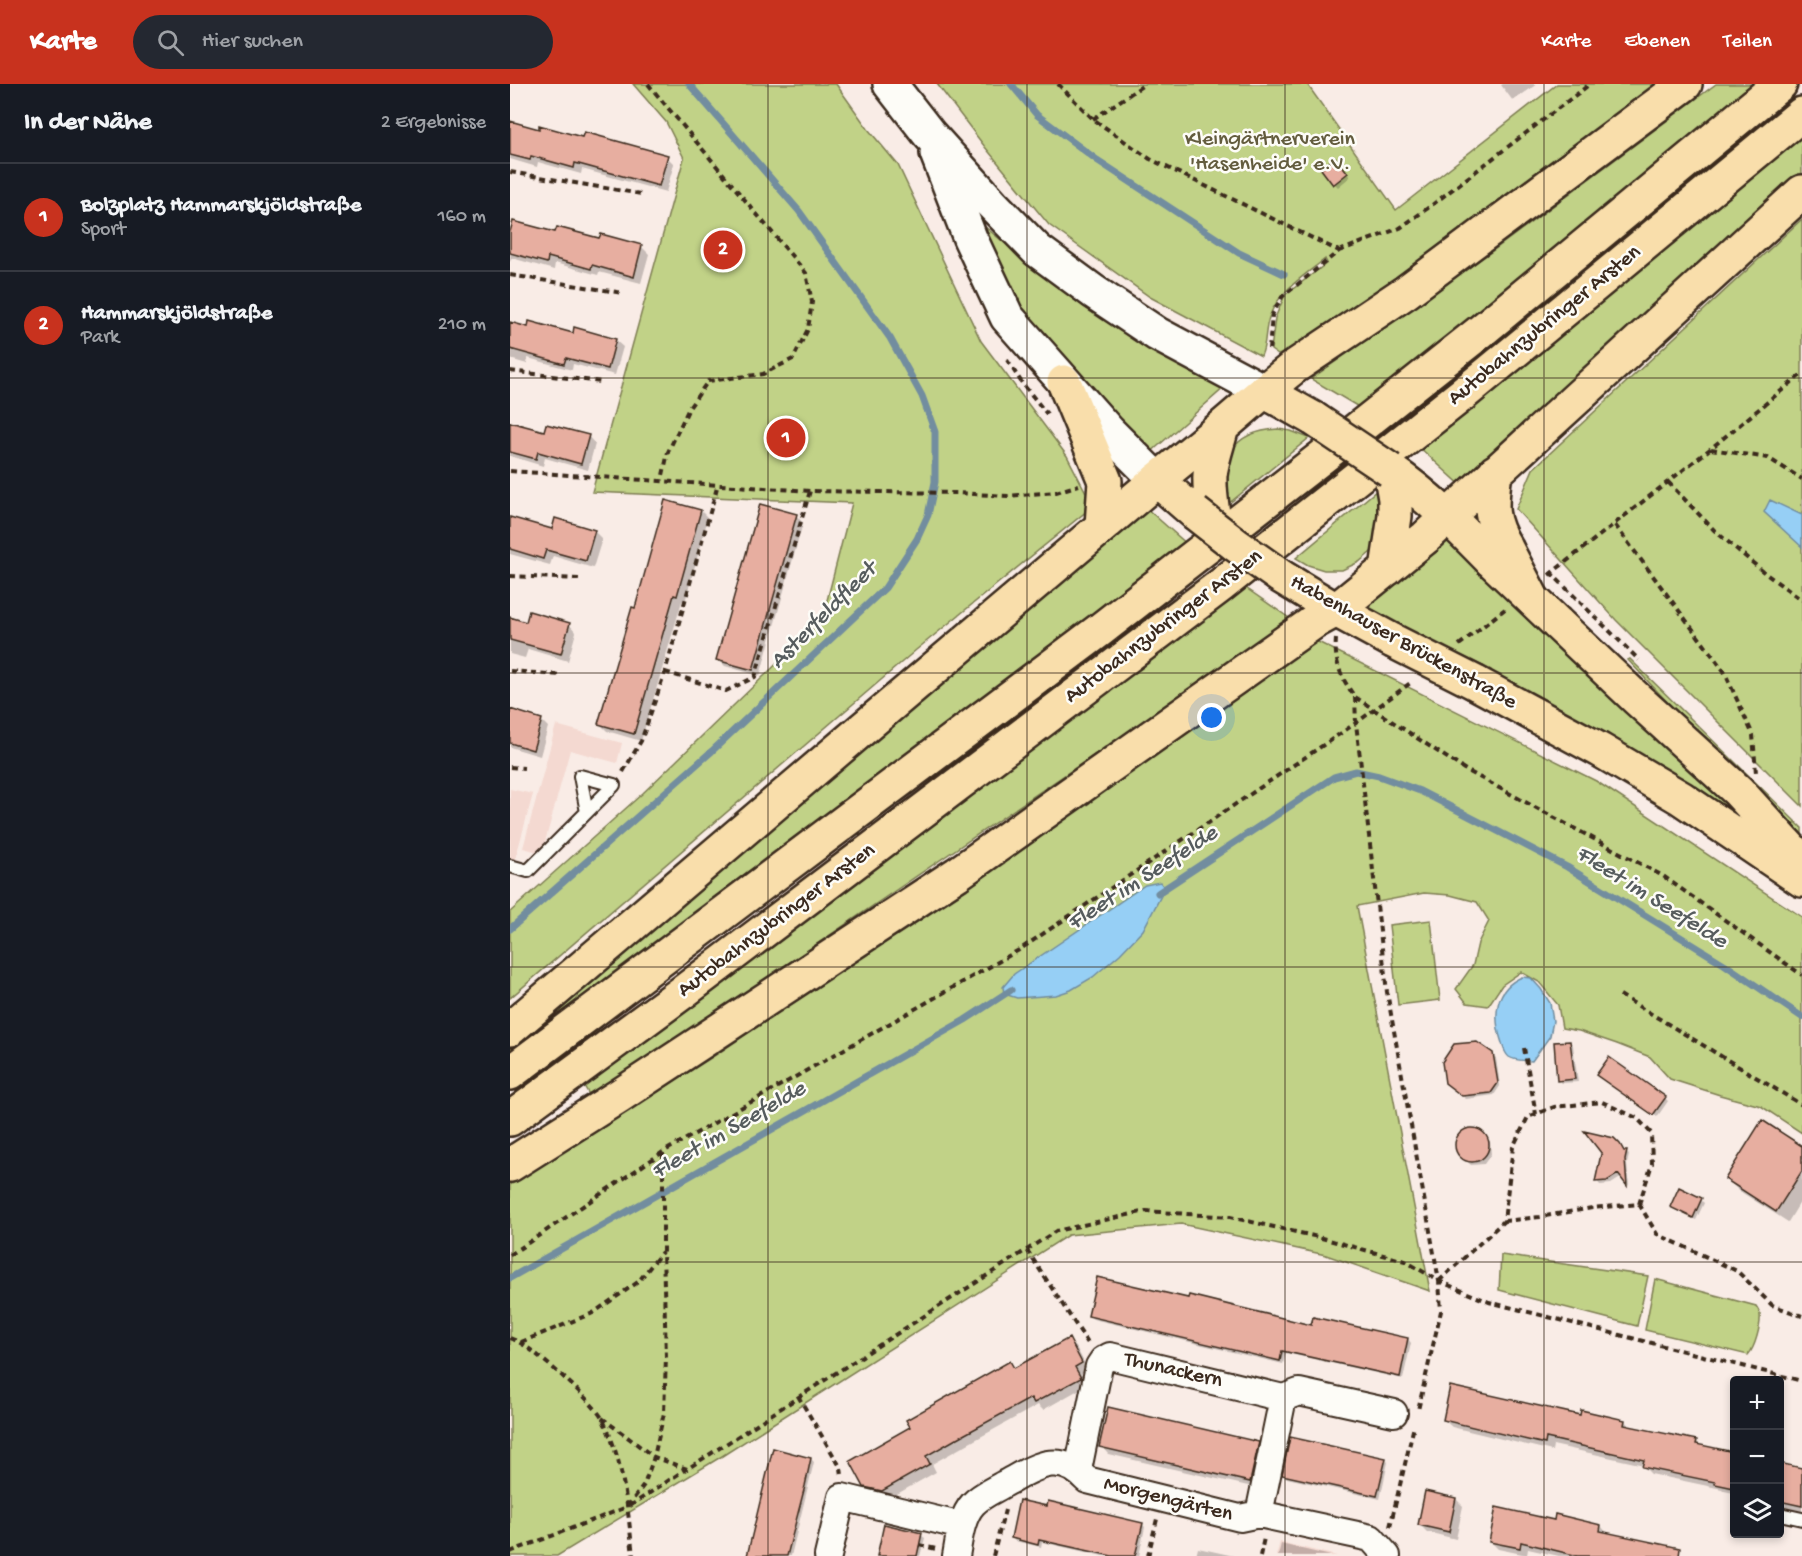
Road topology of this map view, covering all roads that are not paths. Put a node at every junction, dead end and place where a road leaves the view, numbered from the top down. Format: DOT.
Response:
graph roads {
  1 [pos="890,84"];
  2 [pos="1685,84"];
  3 [pos="1780,84"];
  4 [pos="1802,114"];
  5 [pos="929,134"];
  6 [pos="1802,192"];
  7 [pos="1064,382"];
  8 [pos="1264,391"];
  9 [pos="1222,427"];
  10 [pos="1495,472"];
  11 [pos="1157,480"];
  12 [pos="1400,485"];
  13 [pos="1207,513"];
  14 [pos="1447,517"];
  15 [pos="1102,526"];
  16 [pos="1499,554"];
  17 [pos="1387,569"];
  18 [pos="1336,623"];
  19 [pos="587,812"];
  20 [pos="1802,861"];
  21 [pos="510,866"];
  22 [pos="1802,880"];
  23 [pos="510,1029"];
  24 [pos="510,1073"];
  25 [pos="510,1119"];
  26 [pos="510,1165"];
  27 [pos="1283,1398"];
  28 [pos="1394,1413"];
  29 [pos="1078,1470"];
  30 [pos="1259,1514"];
  31 [pos="1784,1515"];
  32 [pos="1802,1519"];
  33 [pos="962,1526"];
  34 [pos="828,1556"];
  35 [pos="956,1556"];
  36 [pos="1387,1556"];
  1 -- 5 [label="main road, Habenhauser Brückenstraße"];
  2 -- 8 [label="main road"];
  3 -- 24 [label="main road, Autobahnzubringer Arsten"];
  4 -- 25 [label="main road, Autobahnzubringer Arsten"];
  5 -- 7 [label="main road, Habenhauser Brückenstraße"];
  5 -- 8 [label="main road, Habenhauser Brückenstraße"];
  6 -- 10 [label="main road"];
  7 -- 11 [label="main road, Habenhauser Brückenstraße"];
  7 -- 15 [label="main road"];
  8 -- 9 [label="main road"];
  8 -- 12 [label="main road, Habenhauser Brückenstraße, bridge"];
  9 -- 11 [label="main road"];
  9 -- 13 [label="main road"];
  10 -- 14 [label="main road"];
  10 -- 16 [label="main road"];
  11 -- 13 [label="main road, Habenhauser Brückenstraße"];
  11 -- 15 [label="main road"];
  12 -- 14 [label="main road, Habenhauser Brückenstraße"];
  12 -- 17 [label="main road"];
  13 -- 18 [label="main road, Habenhauser Brückenstraße, bridge"];
  14 -- 16 [label="main road, Habenhauser Brückenstraße"];
  14 -- 17 [label="main road"];
  15 -- 23 [label="main road"];
  16 -- 20 [label="main road, bridge"];
  17 -- 18 [label="main road"];
  18 -- 22 [label="main road, Habenhauser Brückenstraße, bridge"];
  18 -- 26 [label="main road"];
  19 -- 19 [label="lane"];
  19 -- 21 [label="lane"];
  27 -- 28 [label="street, Thunackern"];
  27 -- 29 [label="street, Thunackern"];
  27 -- 30 [label="street"];
  29 -- 30 [label="street, Morgengärten"];
  29 -- 33 [label="street, Morgengärten"];
  30 -- 36 [label="street, Morgengärten"];
  31 -- 32 [label="lane"];
  33 -- 34 [label="street"];
  33 -- 35 [label="street, Morgengärten"];
}
